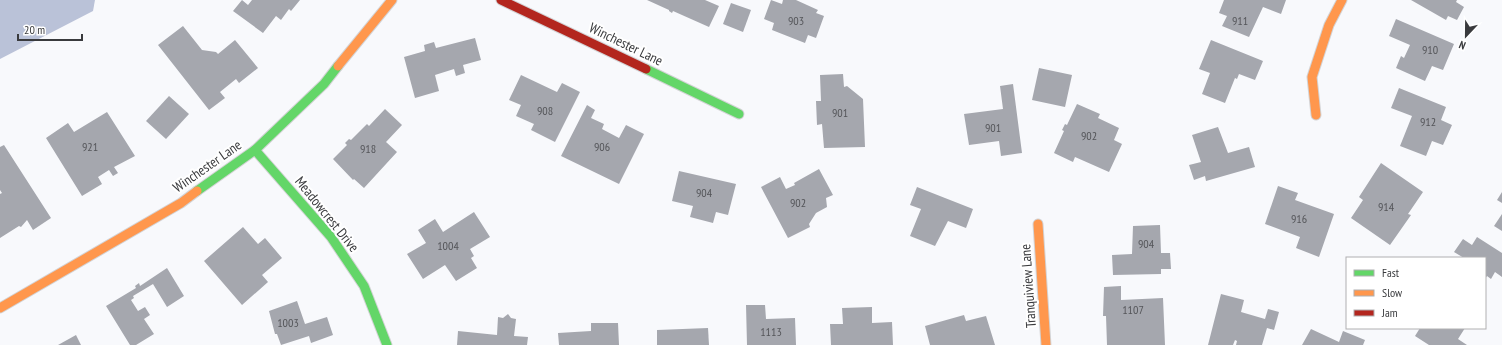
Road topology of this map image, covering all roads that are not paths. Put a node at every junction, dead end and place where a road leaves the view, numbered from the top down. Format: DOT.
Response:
graph roads {
  1 [pos="392,0"];
  2 [pos="501,0"];
  3 [pos="1342,0"];
  4 [pos="739,114"];
  5 [pos="1316,115"];
  6 [pos="254,150"];
  7 [pos="1038,224"];
  8 [pos="0,308"];
  9 [pos="387,345"];
  10 [pos="1046,345"];
  1 -- 6 [label="street, Winchester Lane"];
  2 -- 4 [label="street, Winchester Lane"];
  3 -- 5 [label="street"];
  6 -- 8 [label="street, Winchester Lane"];
  6 -- 9 [label="street, Meadowcrest Drive"];
  7 -- 10 [label="street, Tranquiview Lane"];
}
